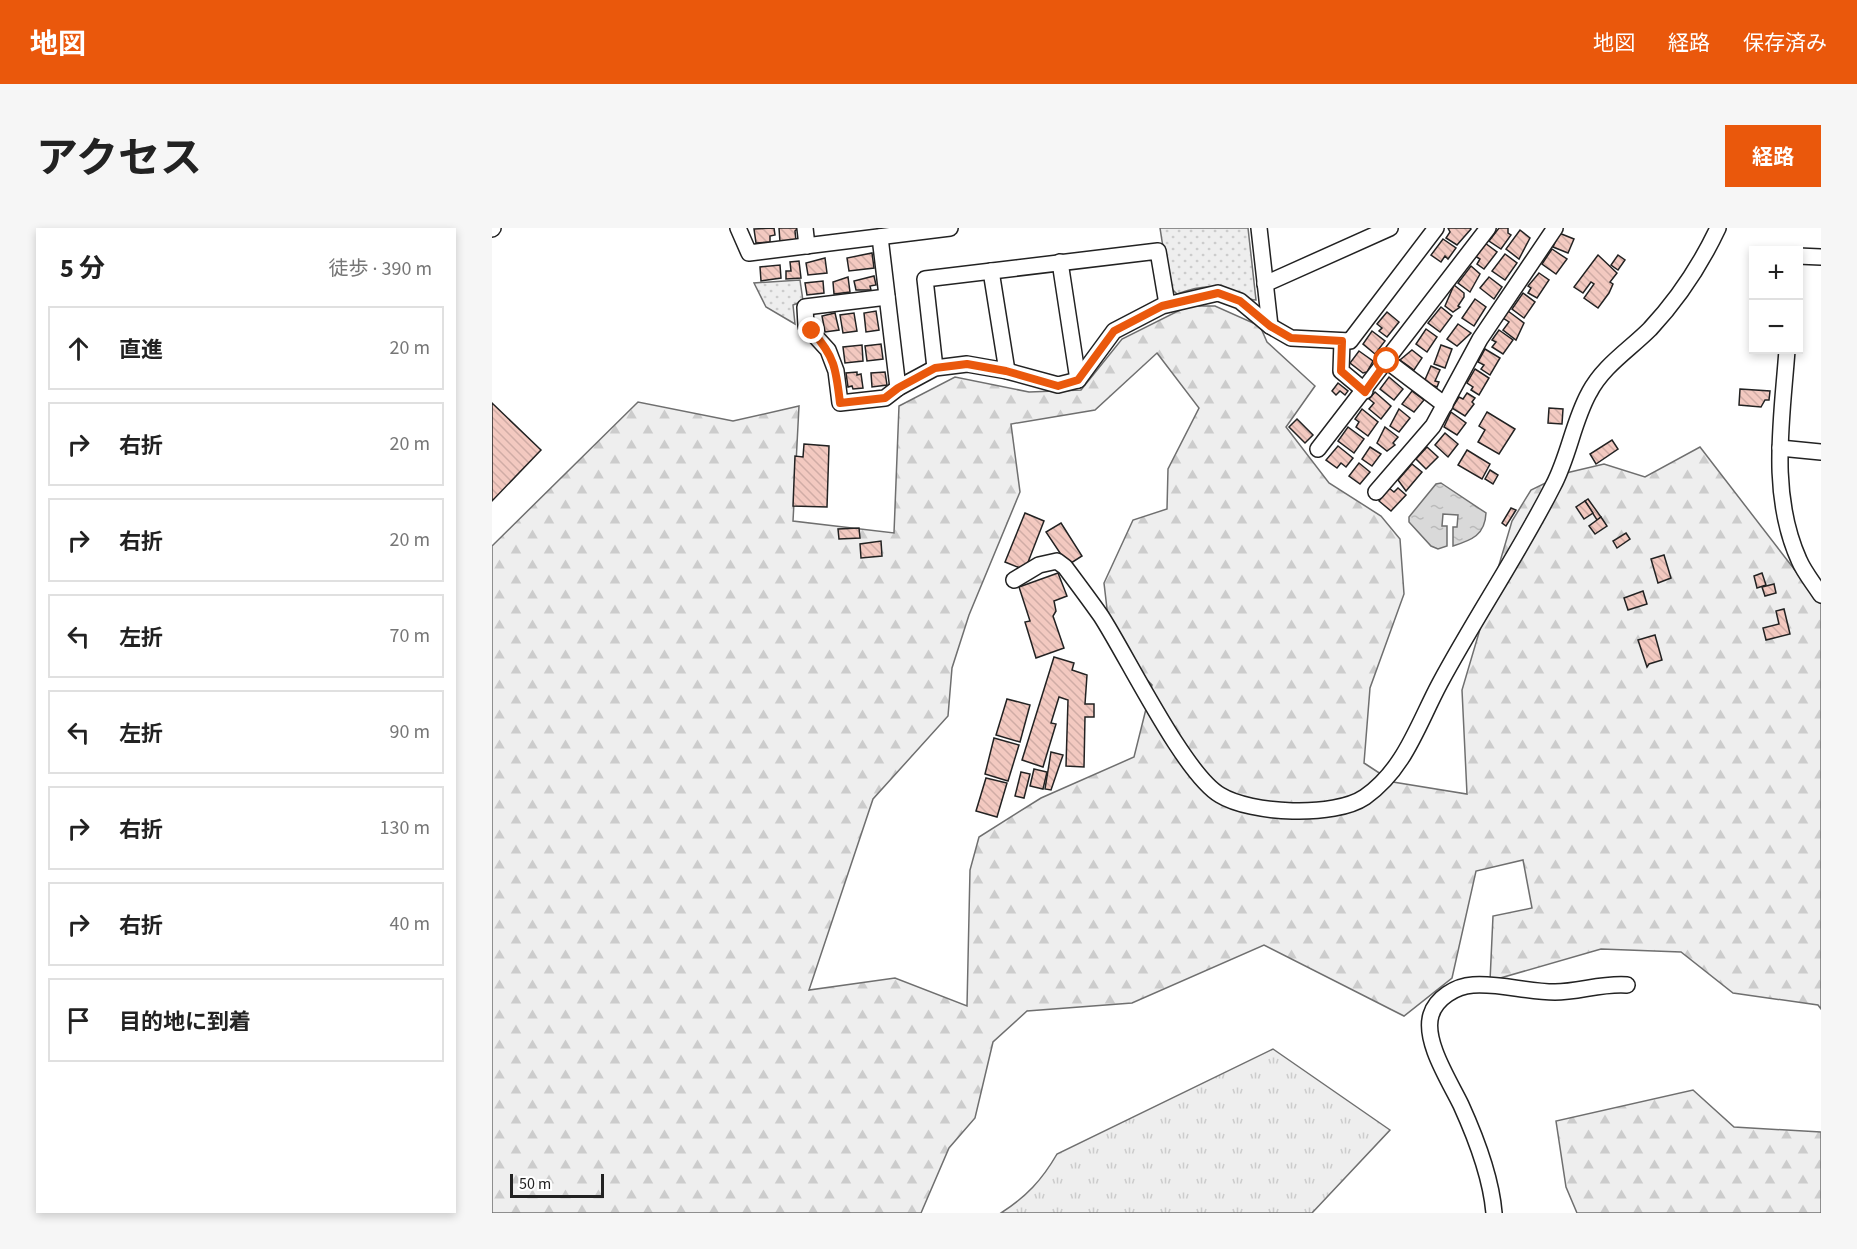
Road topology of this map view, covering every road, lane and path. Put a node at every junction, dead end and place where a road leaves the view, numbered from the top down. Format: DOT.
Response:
graph roads {
  1 [pos="738,228"];
  2 [pos="805,228"];
  3 [pos="950,228"];
  4 [pos="1259,228"];
  5 [pos="1390,228"];
  6 [pos="1436,228"];
  7 [pos="1488,228"];
  8 [pos="1718,228"];
  9 [pos="1551,229"];
  10 [pos="886,233"];
  11 [pos="807,246"];
  12 [pos="1803,256"];
  13 [pos="1821,257"];
  14 [pos="1060,262"];
  15 [pos="991,271"];
  16 [pos="1265,284"];
  17 [pos="887,297"];
  18 [pos="1167,304"];
  19 [pos="1270,326"];
  20 [pos="1342,341"];
  21 [pos="1787,354"];
  22 [pos="1387,361"];
  23 [pos="935,368"];
  24 [pos="1006,371"];
  25 [pos="1078,380"];
  26 [pos="898,388"];
  27 [pos="1365,392"];
  28 [pos="1445,405"];
  29 [pos="1780,448"];
  30 [pos="1318,449"];
  31 [pos="1821,452"];
  32 [pos="1376,492"];
  33 [pos="1014,580"];
  34 [pos="1821,595"];
  35 [pos="1627,985"];
  36 [pos="1494,1213"];
  1 -- 11 [label="street"];
  2 -- 11 [label="street"];
  3 -- 10 [label="street"];
  4 -- 16 [label="street"];
  5 -- 16 [label="street"];
  6 -- 20 [label="street"];
  7 -- 22 [label="street"];
  8 -- 33 [label="street"];
  9 -- 28 [label="street"];
  10 -- 11 [label="street"];
  10 -- 17 [label="street"];
  12 -- 13 [label="street"];
  14 -- 15 [label="street"];
  14 -- 18 [label="street"];
  14 -- 25 [label="street"];
  15 -- 23 [label="street"];
  15 -- 24 [label="street"];
  16 -- 19 [label="street"];
  17 -- 26 [label="street"];
  17 -- 26 [label="street"];
  18 -- 19 [label="street"];
  18 -- 25 [label="street"];
  19 -- 20 [label="street"];
  20 -- 27 [label="street"];
  21 -- 29 [label="street"];
  22 -- 27 [label="street"];
  22 -- 28 [label="street"];
  23 -- 24 [label="street"];
  23 -- 26 [label="street"];
  24 -- 25 [label="street"];
  27 -- 30 [label="street"];
  28 -- 32 [label="street"];
  29 -- 31 [label="street"];
  29 -- 34 [label="street"];
  35 -- 36 [label="street"];
}
